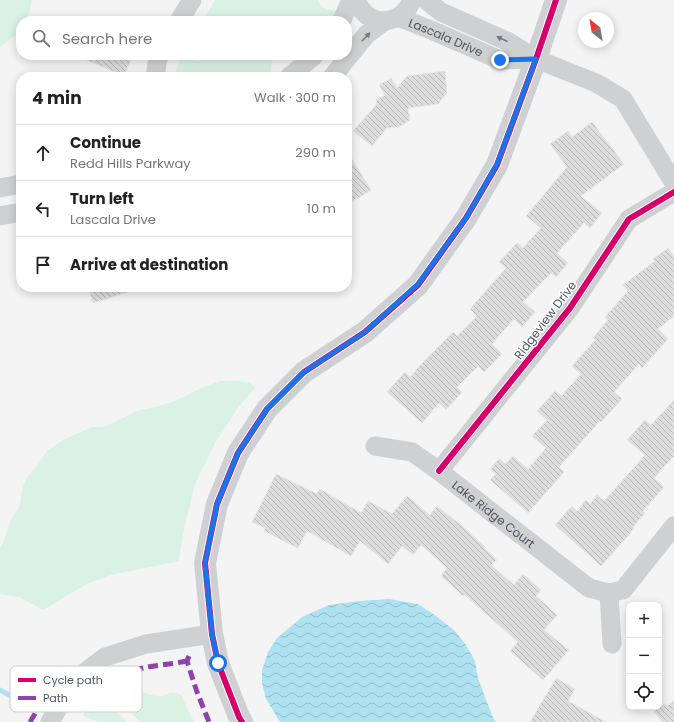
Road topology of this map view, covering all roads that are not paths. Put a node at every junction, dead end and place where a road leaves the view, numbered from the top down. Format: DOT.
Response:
graph roads {
  1 [pos="192,0"];
  2 [pos="351,0"];
  3 [pos="356,0"];
  4 [pos="412,0"];
  5 [pos="426,0"];
  6 [pos="556,0"];
  7 [pos="182,16"];
  8 [pos="343,16"];
  9 [pos="392,19"];
  10 [pos="352,52"];
  11 [pos="536,59"];
  12 [pos="158,60"];
  13 [pos="309,60"];
  14 [pos="346,60"];
  15 [pos="156,72"];
  16 [pos="295,72"];
  17 [pos="336,72"];
  18 [pos="674,183"];
  19 [pos="16,185"];
  20 [pos="0,188"];
  21 [pos="674,192"];
  22 [pos="16,213"];
  23 [pos="0,216"];
  24 [pos="375,446"];
  25 [pos="439,471"];
  26 [pos="674,526"];
  27 [pos="609,593"];
  28 [pos="212,634"];
  29 [pos="612,644"];
  30 [pos="93,666"];
  31 [pos="56,712"];
  32 [pos="50,722"];
  33 [pos="242,722"];
  1 -- 7 [label="street"];
  2 -- 8 [label="street"];
  3 -- 9 [label="street, Lascala Drive"];
  4 -- 9 [label="street"];
  11 -- 5 [label="street, Lascala Drive, one-way"];
  6 -- 11 [label="street"];
  10 -- 9 [label="street, one-way"];
  9 -- 11 [label="street, Lascala Drive"];
  11 -- 18 [label="street"];
  11 -- 28 [label="street"];
  12 -- 15 [label="street"];
  13 -- 16 [label="street"];
  17 -- 14 [label="street, one-way"];
  19 -- 20 [label="street"];
  21 -- 25 [label="street, Ridgeview Drive"];
  22 -- 23 [label="street"];
  24 -- 25 [label="street, Lake Ridge Court"];
  25 -- 27 [label="street, Lake Ridge Court"];
  26 -- 27 [label="street"];
  27 -- 29 [label="street"];
  28 -- 30 [label="street"];
  28 -- 33 [label="street"];
  31 -- 32 [label="street"];
}
